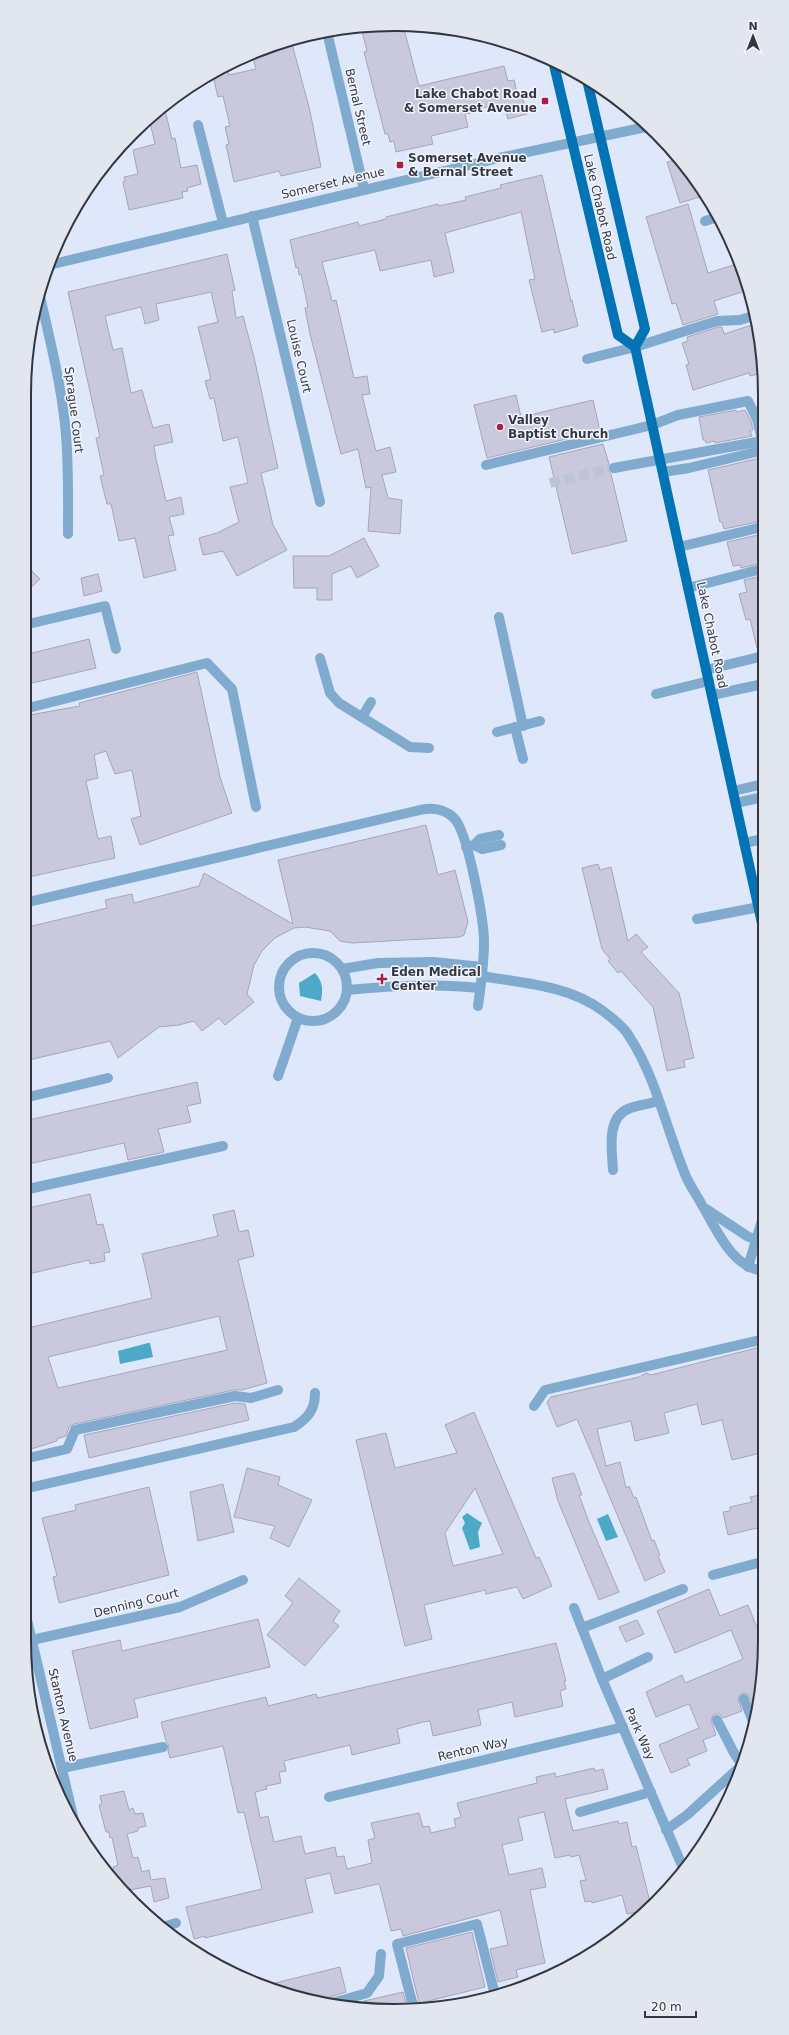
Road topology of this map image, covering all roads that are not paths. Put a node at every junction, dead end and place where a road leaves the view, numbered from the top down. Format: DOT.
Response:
graph roads {
  1 [pos="328,37"];
  2 [pos="555,68"];
  3 [pos="589,88"];
  4 [pos="198,125"];
  5 [pos="642,128"];
  6 [pos="600,136"];
  7 [pos="571,142"];
  8 [pos="364,189"];
  9 [pos="252,216"];
  10 [pos="712,219"];
  11 [pos="705,221"];
  12 [pos="222,223"];
  13 [pos="56,263"];
  14 [pos="42,305"];
  15 [pos="750,317"];
  16 [pos="635,347"];
  17 [pos="587,359"];
  18 [pos="758,415"];
  19 [pos="652,425"];
  20 [pos="758,441"];
  21 [pos="758,452"];
  22 [pos="660,459"];
  23 [pos="486,466"];
  24 [pos="614,468"];
  25 [pos="663,472"];
  26 [pos="320,502"];
  27 [pos="758,527"];
  28 [pos="68,534"];
  29 [pos="679,547"];
  30 [pos="758,570"];
  31 [pos="688,588"];
  32 [pos="499,617"];
  33 [pos="31,623"];
  34 [pos="116,649"];
  35 [pos="758,657"];
  36 [pos="320,658"];
  37 [pos="706,670"];
  38 [pos="709,681"];
  39 [pos="758,685"];
  40 [pos="656,694"];
  41 [pos="712,695"];
  42 [pos="370,702"];
  43 [pos="31,707"];
  44 [pos="362,717"];
  45 [pos="540,722"];
  46 [pos="519,727"];
  47 [pos="497,732"];
  48 [pos="429,748"];
  49 [pos="523,759"];
  50 [pos="758,785"];
  51 [pos="733,791"];
  52 [pos="758,798"];
  53 [pos="736,803"];
  54 [pos="256,807"];
  55 [pos="500,840"];
  56 [pos="758,840"];
  57 [pos="744,843"];
  58 [pos="470,846"];
  59 [pos="758,881"];
  60 [pos="31,901"];
  61 [pos="758,907"];
  62 [pos="697,919"];
  63 [pos="342,969"];
  64 [pos="482,972"];
  65 [pos="480,988"];
  66 [pos="347,990"];
  67 [pos="478,1006"];
  68 [pos="298,1018"];
  69 [pos="278,1076"];
  70 [pos="108,1078"];
  71 [pos="31,1096"];
  72 [pos="658,1101"];
  73 [pos="223,1146"];
  74 [pos="613,1170"];
  75 [pos="31,1188"];
  76 [pos="704,1208"];
  77 [pos="758,1242"];
  78 [pos="758,1247"];
  79 [pos="748,1267"];
  80 [pos="758,1270"];
  81 [pos="758,1340"];
  82 [pos="278,1390"];
  83 [pos="315,1393"];
  84 [pos="534,1406"];
  85 [pos="31,1457"];
  86 [pos="31,1487"];
  87 [pos="758,1563"];
  88 [pos="713,1575"];
  89 [pos="243,1580"];
  90 [pos="683,1589"];
  91 [pos="574,1608"];
  92 [pos="582,1628"];
  93 [pos="31,1636"];
  94 [pos="32,1640"];
  95 [pos="648,1657"];
  96 [pos="602,1679"];
  97 [pos="744,1699"];
  98 [pos="750,1715"];
  99 [pos="718,1720"];
  100 [pos="623,1727"];
  101 [pos="163,1747"];
  102 [pos="738,1759"];
  103 [pos="62,1768"];
  104 [pos="733,1773"];
  105 [pos="651,1792"];
  106 [pos="329,1796"];
  107 [pos="71,1806"];
  108 [pos="580,1812"];
  109 [pos="666,1830"];
  110 [pos="681,1864"];
  111 [pos="176,1923"];
  112 [pos="168,1925"];
  113 [pos="381,1954"];
  114 [pos="494,1990"];
  115 [pos="342,2000"];
  116 [pos="413,2003"];
  1 -- 8 [label="street, Bernal Street"];
  2 -- 7 [label="main road, Lake Chabot Road"];
  3 -- 6 [label="main road, Lake Chabot Road"];
  4 -- 12 [label="street"];
  5 -- 6 [label="street, Somerset Avenue"];
  6 -- 7 [label="street, Somerset Avenue"];
  6 -- 16 [label="main road, Lake Chabot Road"];
  7 -- 8 [label="street, Somerset Avenue"];
  7 -- 16 [label="main road, Lake Chabot Road"];
  8 -- 9 [label="street, Somerset Avenue"];
  9 -- 12 [label="street, Somerset Avenue"];
  9 -- 26 [label="street, Louise Court"];
  10 -- 11 [label="street"];
  12 -- 13 [label="street, Somerset Avenue"];
  14 -- 28 [label="street, Sprague Court"];
  15 -- 16 [label="street"];
  16 -- 17 [label="street"];
  16 -- 19 [label="main road, Lake Chabot Road"];
  18 -- 19 [label="street"];
  19 -- 22 [label="main road, Lake Chabot Road"];
  19 -- 23 [label="street"];
  20 -- 22 [label="street"];
  21 -- 25 [label="street"];
  22 -- 24 [label="street"];
  22 -- 25 [label="main road, Lake Chabot Road"];
  25 -- 29 [label="main road, Lake Chabot Road"];
  27 -- 29 [label="street"];
  29 -- 31 [label="main road, Lake Chabot Road"];
  30 -- 31 [label="street"];
  31 -- 37 [label="main road, Lake Chabot Road"];
  32 -- 46 [label="street"];
  33 -- 34 [label="street"];
  35 -- 37 [label="street"];
  36 -- 44 [label="street"];
  37 -- 38 [label="main road, Lake Chabot Road"];
  38 -- 40 [label="street"];
  38 -- 41 [label="main road, Lake Chabot Road"];
  39 -- 41 [label="street"];
  41 -- 51 [label="main road, Lake Chabot Road"];
  42 -- 44 [label="street"];
  43 -- 54 [label="street"];
  44 -- 48 [label="street"];
  45 -- 46 [label="street"];
  46 -- 47 [label="street"];
  46 -- 49 [label="street"];
  50 -- 51 [label="street"];
  51 -- 53 [label="main road, Lake Chabot Road"];
  52 -- 53 [label="street"];
  53 -- 57 [label="main road, Lake Chabot Road"];
  55 -- 58 [label="street"];
  56 -- 57 [label="street"];
  57 -- 59 [label="main road, Lake Chabot Road"];
  58 -- 60 [label="street"];
  58 -- 64 [label="street"];
  59 -- 61 [label="main road, Lake Chabot Road"];
  61 -- 62 [label="street"];
  63 -- 64 [label="street"];
  63 -- 66 [label="street"];
  63 -- 68 [label="street"];
  64 -- 65 [label="street"];
  64 -- 72 [label="street"];
  65 -- 66 [label="street"];
  65 -- 67 [label="street"];
  66 -- 68 [label="street"];
  68 -- 69 [label="street"];
  70 -- 71 [label="street"];
  72 -- 74 [label="street"];
  72 -- 76 [label="street"];
  73 -- 75 [label="street"];
  76 -- 77 [label="street"];
  76 -- 79 [label="street"];
  78 -- 79 [label="street"];
  79 -- 80 [label="street"];
  81 -- 84 [label="street"];
  82 -- 85 [label="street"];
  83 -- 86 [label="street"];
  87 -- 88 [label="street"];
  89 -- 94 [label="street, Denning Court"];
  90 -- 92 [label="street"];
  91 -- 92 [label="street, Park Way"];
  92 -- 96 [label="street, Park Way"];
  93 -- 94 [label="street, Stanton Avenue"];
  94 -- 103 [label="street, Stanton Avenue"];
  95 -- 96 [label="street"];
  96 -- 100 [label="street, Park Way"];
  97 -- 98 [label="street"];
  99 -- 102 [label="street"];
  100 -- 105 [label="street, Park Way"];
  100 -- 106 [label="street, Renton Way"];
  101 -- 103 [label="street"];
  103 -- 107 [label="street, Stanton Avenue"];
  104 -- 109 [label="street"];
  105 -- 108 [label="street"];
  105 -- 109 [label="street, Park Way"];
  109 -- 110 [label="street, Park Way"];
  111 -- 112 [label="street"];
  113 -- 115 [label="street"];
  114 -- 116 [label="street"];
}
